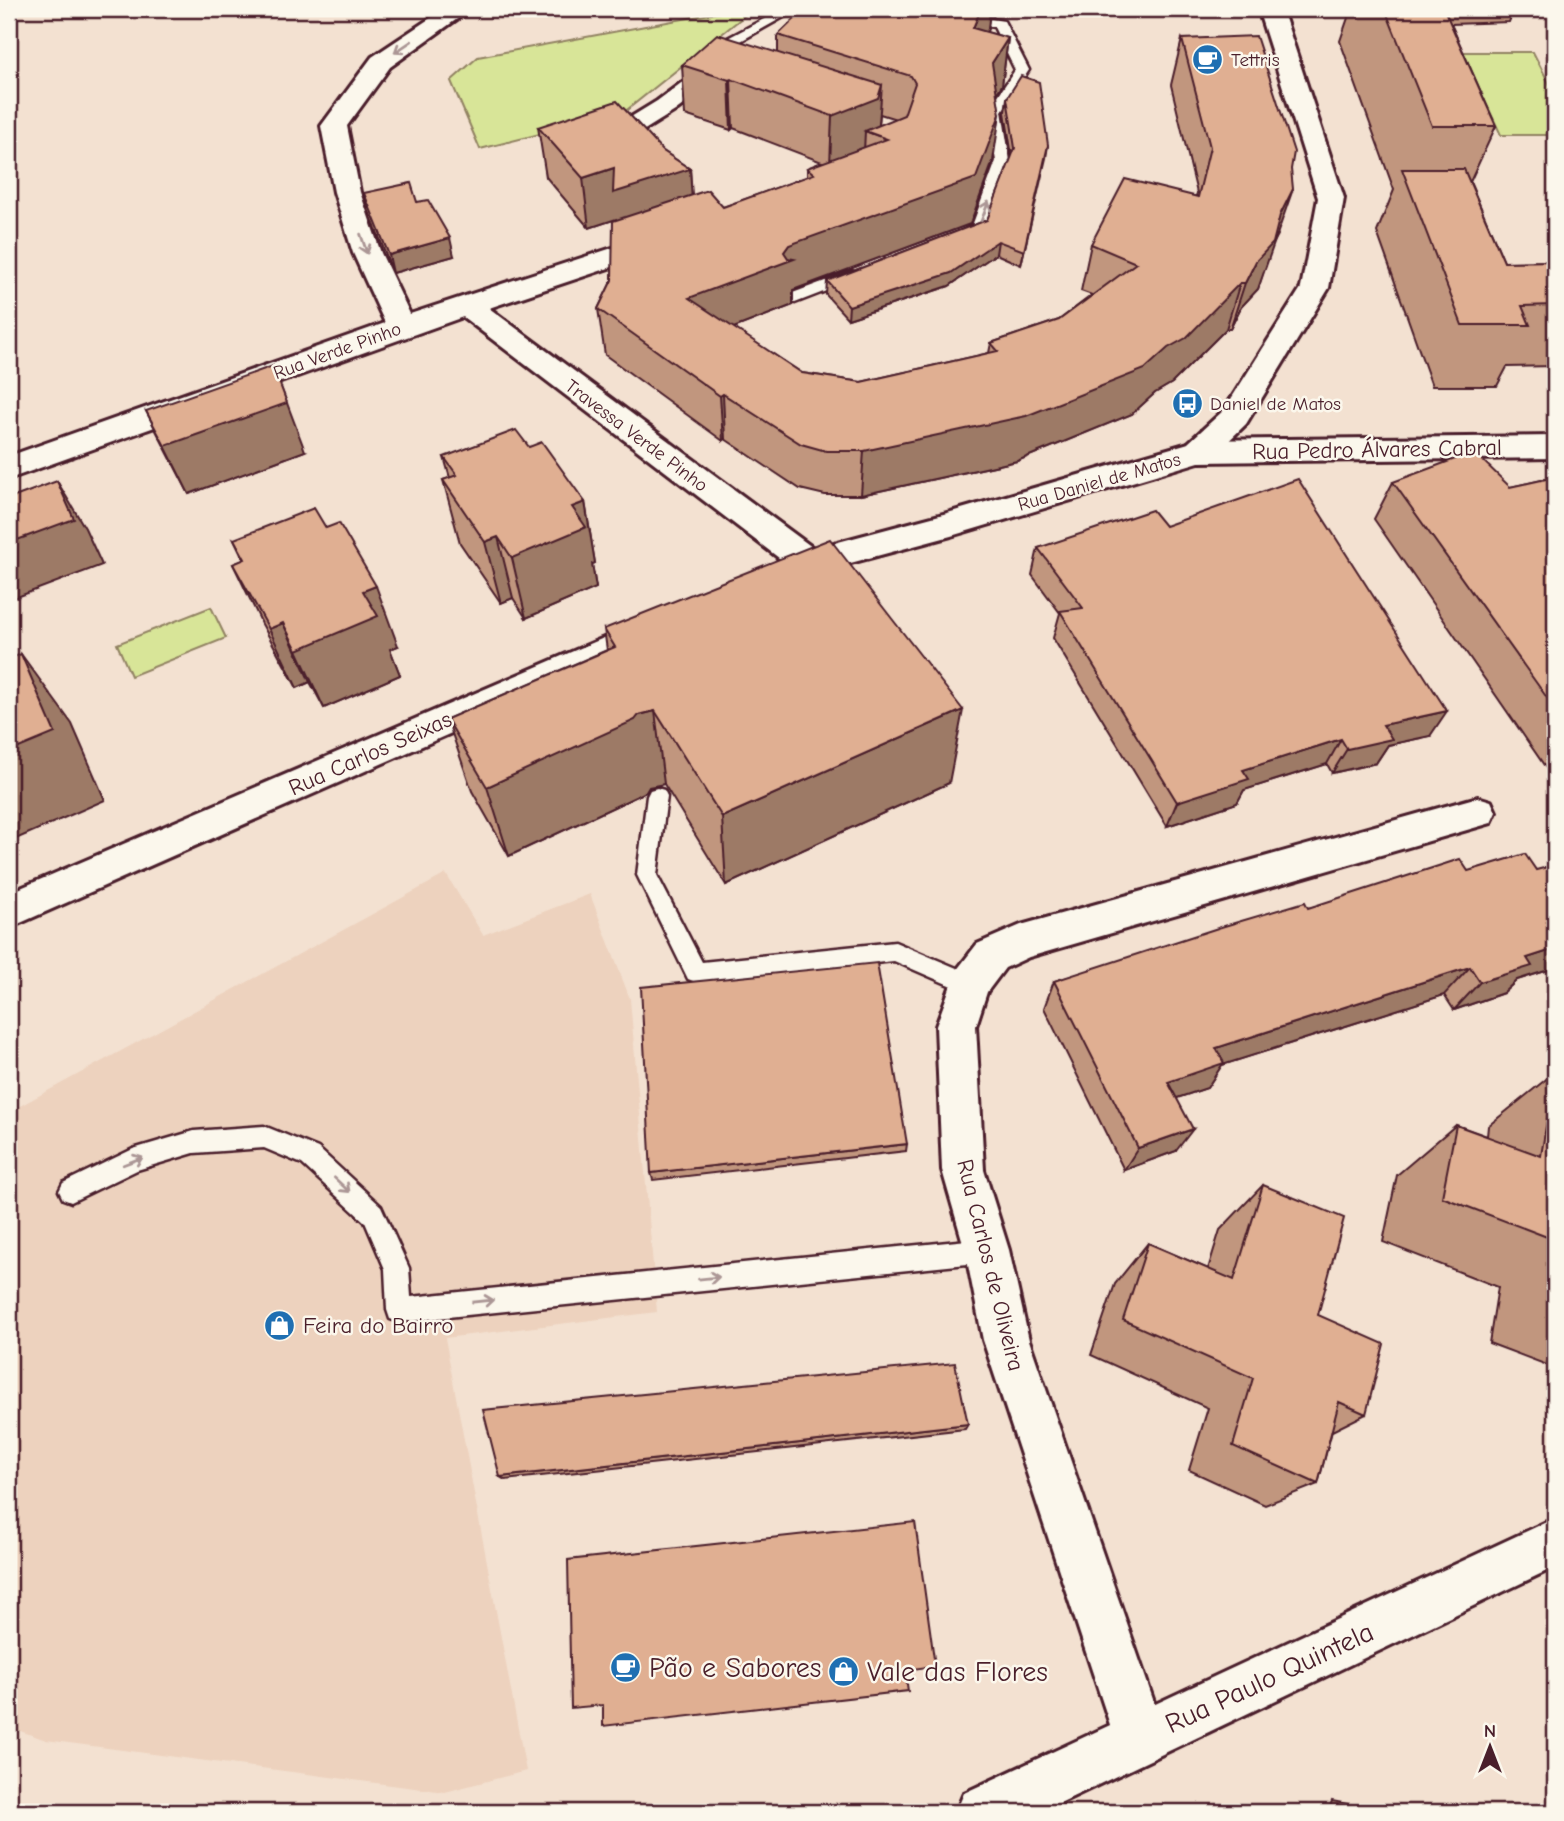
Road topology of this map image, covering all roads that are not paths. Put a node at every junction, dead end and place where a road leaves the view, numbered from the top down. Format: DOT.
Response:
graph roads {
  1 [pos="459,9"];
  2 [pos="792,9"];
  3 [pos="906,9"];
  4 [pos="1270,9"];
  5 [pos="713,71"];
  6 [pos="752,84"];
  7 [pos="659,173"];
  8 [pos="683,234"];
  9 [pos="939,244"];
  10 [pos="860,273"];
  11 [pos="795,298"];
  12 [pos="468,306"];
  13 [pos="402,327"];
  14 [pos="1555,447"];
  15 [pos="1199,451"];
  16 [pos="9,468"];
  17 [pos="808,562"];
  18 [pos="757,584"];
  19 [pos="681,618"];
  20 [pos="657,796"];
  21 [pos="1478,812"];
  22 [pos="9,911"];
  23 [pos="970,984"];
  24 [pos="72,1191"];
  25 [pos="987,1250"];
  26 [pos="1555,1542"];
  27 [pos="1140,1737"];
  28 [pos="983,1812"];
  1 -- 13 [label="street, one-way"];
  2 -- 5 [label="lane"];
  9 -- 3 [label="lane, one-way"];
  4 -- 15 [label="street, Rua Daniel de Matos"];
  5 -- 6 [label="street"];
  5 -- 7 [label="street"];
  8 -- 12 [label="street, Rua Verde Pinho"];
  10 -- 11 [label="lane"];
  12 -- 13 [label="street, Rua Verde Pinho"];
  12 -- 17 [label="street, Travessa Verde Pinho"];
  13 -- 16 [label="street, Rua Verde Pinho"];
  14 -- 15 [label="street, Rua Pedro Álvares Cabral"];
  15 -- 17 [label="street, Rua Daniel de Matos"];
  17 -- 18 [label="street"];
  19 -- 22 [label="street, Rua Carlos Seixas"];
  20 -- 23 [label="lane"];
  21 -- 23 [label="street, Rua Carlos de Oliveira"];
  23 -- 25 [label="street, Rua Carlos de Oliveira"];
  24 -- 25 [label="lane, one-way"];
  25 -- 27 [label="street, Rua Carlos de Oliveira"];
  26 -- 27 [label="street, Rua Paulo Quintela"];
  27 -- 28 [label="street, Rua Paulo Quintela"];
}
